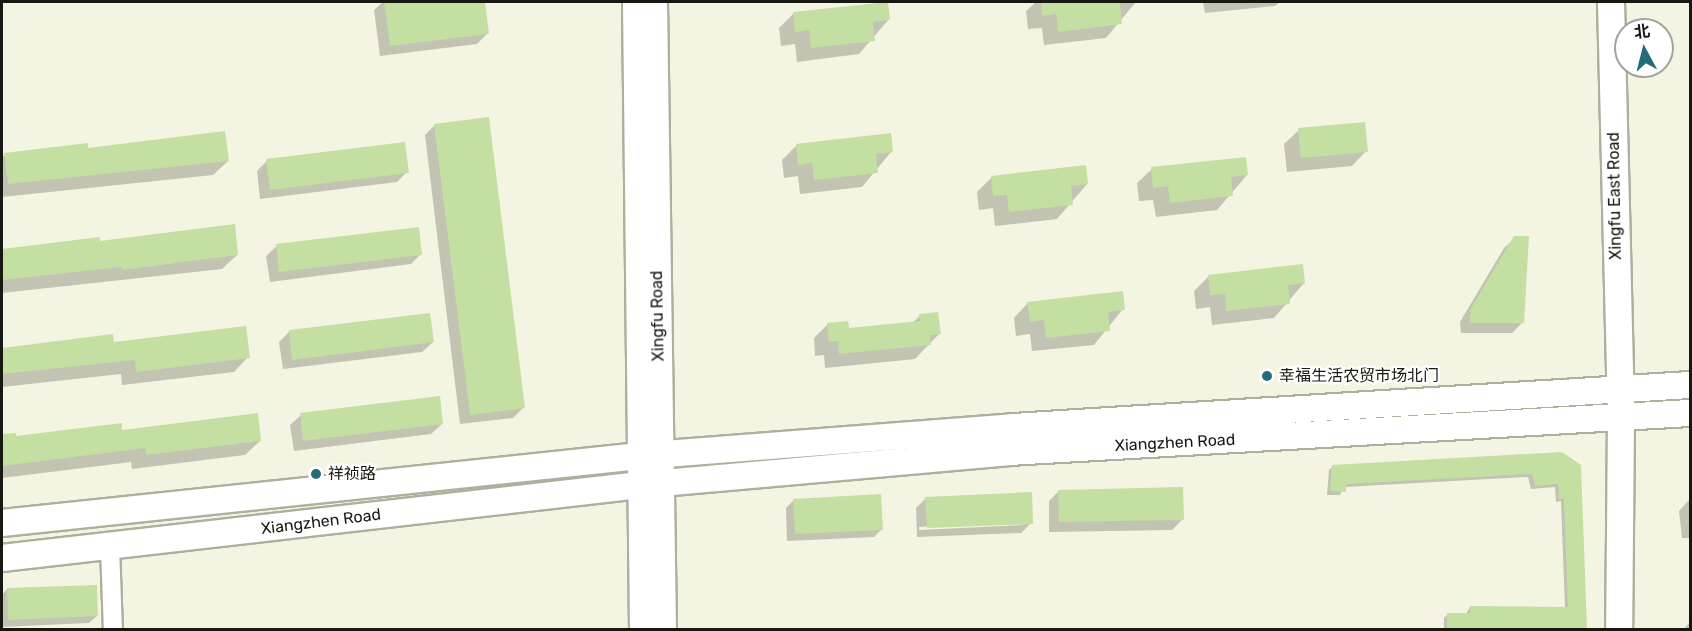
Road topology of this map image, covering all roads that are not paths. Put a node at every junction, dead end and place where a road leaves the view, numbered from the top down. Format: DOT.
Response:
graph roads {
  1 [pos="636,2"];
  2 [pos="654,2"];
  3 [pos="1611,2"];
  4 [pos="1690,385"];
  5 [pos="1618,391"];
  6 [pos="1690,413"];
  7 [pos="1621,418"];
  8 [pos="650,456"];
  9 [pos="650,484"];
  10 [pos="2,523"];
  11 [pos="110,546"];
  12 [pos="2,558"];
  13 [pos="113,630"];
  14 [pos="643,630"];
  15 [pos="663,630"];
  16 [pos="1619,630"];
  1 -- 8 [label="street, Xingfu Road"];
  2 -- 8 [label="street, Xingfu Road"];
  3 -- 5 [label="street, Xingfu East Road"];
  4 -- 5 [label="street, Xiangzhen Road"];
  5 -- 7 [label="street, Xingfu East Road"];
  5 -- 8 [label="street, Xiangzhen Road"];
  6 -- 7 [label="street, Xiangzhen Road"];
  7 -- 9 [label="street, Xiangzhen Road"];
  7 -- 16 [label="street"];
  8 -- 9 [label="street, Xingfu Road"];
  8 -- 10 [label="street, Xiangzhen Road"];
  9 -- 11 [label="street, Xiangzhen Road"];
  9 -- 14 [label="street, Xingfu Road"];
  9 -- 15 [label="street, Xingfu Road"];
  11 -- 12 [label="street, Xiangzhen Road"];
  11 -- 13 [label="street"];
}
